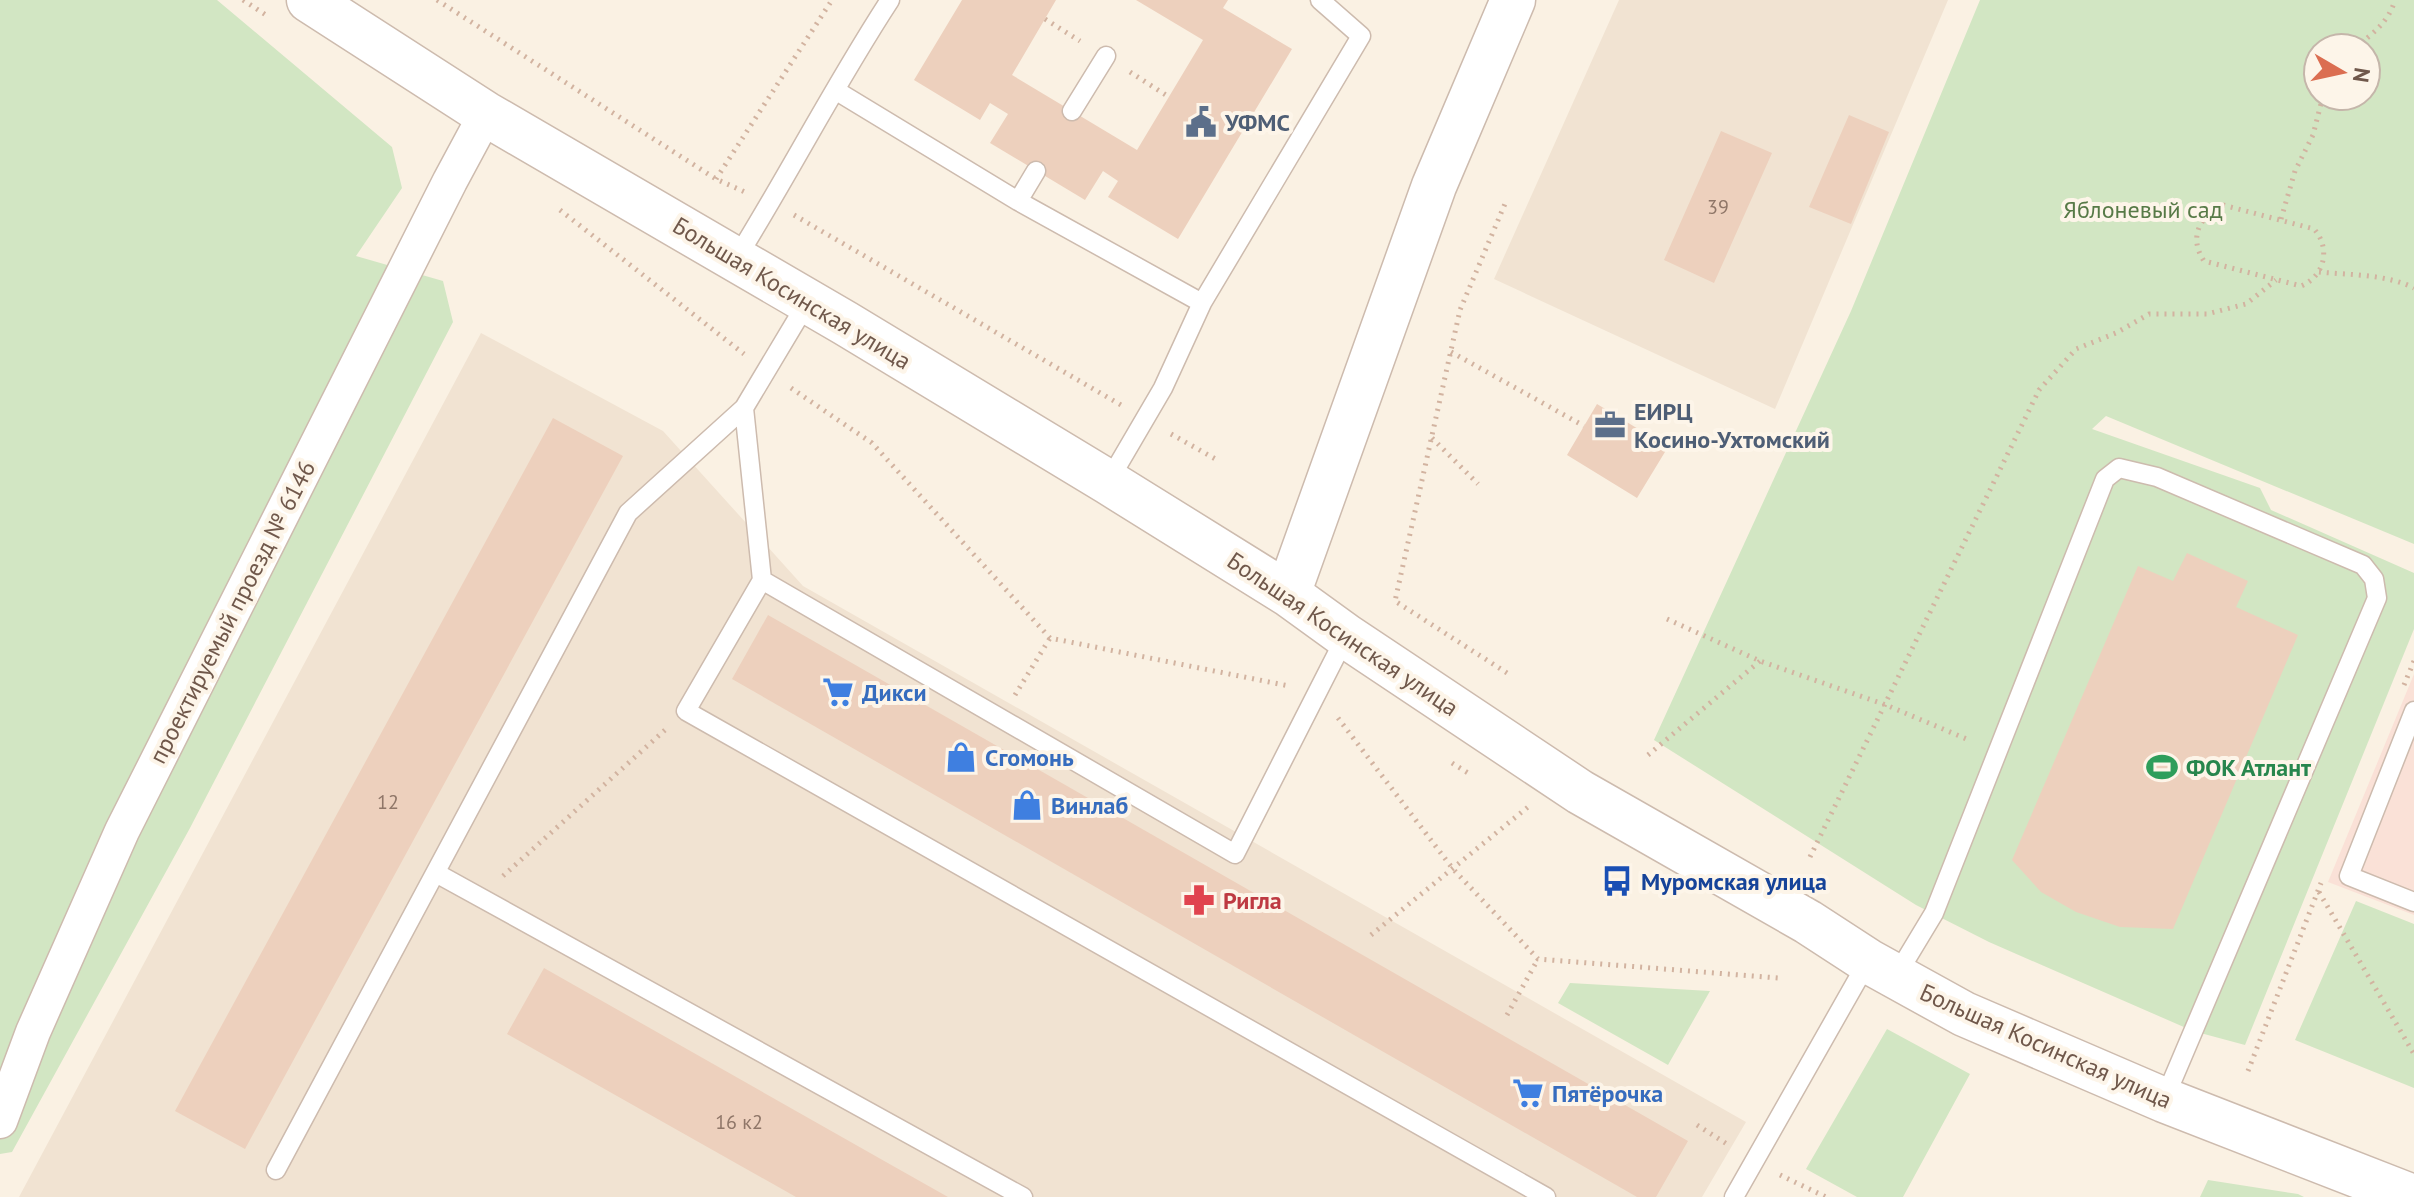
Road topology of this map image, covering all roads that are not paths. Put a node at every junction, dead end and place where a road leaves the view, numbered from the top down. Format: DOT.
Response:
graph roads {
  1 [pos="309,0"];
  2 [pos="890,0"];
  3 [pos="1320,0"];
  4 [pos="1513,0"];
  5 [pos="1106,56"];
  6 [pos="835,90"];
  7 [pos="1072,111"];
  8 [pos="486,114"];
  9 [pos="1036,171"];
  10 [pos="1018,201"];
  11 [pos="736,259"];
  12 [pos="808,301"];
  13 [pos="1202,303"];
  14 [pos="744,408"];
  15 [pos="1108,482"];
  16 [pos="762,580"];
  17 [pos="1288,594"];
  18 [pos="1346,636"];
  19 [pos="2414,711"];
  20 [pos="436,873"];
  21 [pos="2414,902"];
  22 [pos="1882,968"];
  23 [pos="2164,1100"];
  24 [pos="0,1121"];
  25 [pos="276,1170"];
  26 [pos="1023,1197"];
  27 [pos="1546,1197"];
  28 [pos="1734,1197"];
  29 [pos="2413,1197"];
  1 -- 8 [label="street, Большая Косинская улица"];
  2 -- 6 [label="lane"];
  3 -- 13 [label="lane"];
  4 -- 17 [label="street"];
  5 -- 7 [label="lane"];
  6 -- 10 [label="lane"];
  6 -- 11 [label="lane"];
  8 -- 11 [label="street, Большая Косинская улица"];
  8 -- 24 [label="street, проектируемый проезд № 6146"];
  9 -- 10 [label="lane"];
  10 -- 13 [label="lane"];
  11 -- 12 [label="street, Большая Косинская улица"];
  12 -- 14 [label="lane"];
  12 -- 15 [label="street, Большая Косинская улица"];
  13 -- 15 [label="lane"];
  14 -- 16 [label="lane"];
  14 -- 20 [label="lane"];
  15 -- 17 [label="street, Большая Косинская улица"];
  16 -- 18 [label="lane"];
  16 -- 27 [label="lane"];
  17 -- 18 [label="street, Большая Косинская улица"];
  18 -- 22 [label="street, Большая Косинская улица"];
  19 -- 21 [label="lane"];
  20 -- 25 [label="lane"];
  20 -- 26 [label="lane"];
  22 -- 23 [label="street, Большая Косинская улица"];
  22 -- 23 [label="lane"];
  22 -- 28 [label="lane"];
  23 -- 29 [label="street, Большая Косинская улица"];
}
